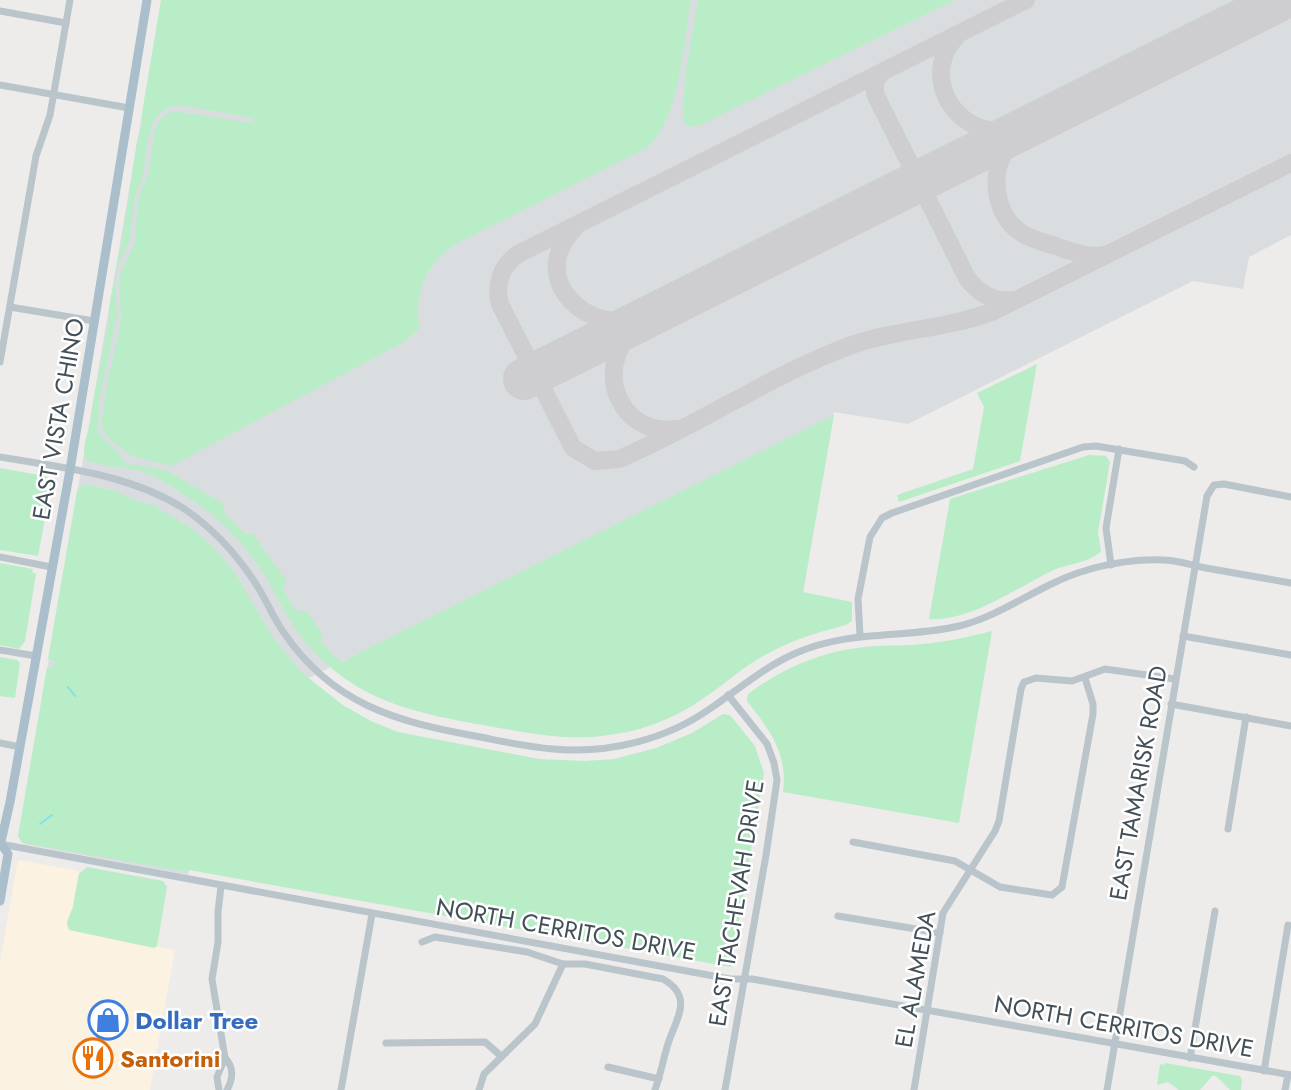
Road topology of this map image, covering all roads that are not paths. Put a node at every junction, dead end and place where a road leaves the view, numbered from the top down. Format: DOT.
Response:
graph roads {
  1 [pos="70,0"];
  2 [pos="148,0"];
  3 [pos="0,11"];
  4 [pos="66,23"];
  5 [pos="0,85"];
  6 [pos="54,95"];
  7 [pos="130,108"];
  8 [pos="10,307"];
  9 [pos="94,321"];
  10 [pos="1,363"];
  11 [pos="1119,449"];
  12 [pos="0,457"];
  13 [pos="1194,467"];
  14 [pos="70,470"];
  15 [pos="1291,497"];
  16 [pos="0,557"];
  17 [pos="1111,565"];
  18 [pos="1195,566"];
  19 [pos="51,567"];
  20 [pos="1291,583"];
  21 [pos="860,636"];
  22 [pos="1183,636"];
  23 [pos="0,650"];
  24 [pos="1291,655"];
  25 [pos="36,656"];
  26 [pos="1085,678"];
  27 [pos="1175,679"];
  28 [pos="728,695"];
  29 [pos="1171,704"];
  30 [pos="1246,717"];
  31 [pos="1291,726"];
  32 [pos="0,743"];
  33 [pos="20,747"];
  34 [pos="1228,829"];
  35 [pos="853,842"];
  36 [pos="1,845"];
  37 [pos="971,870"];
  38 [pos="221,886"];
  39 [pos="0,901"];
  40 [pos="1215,911"];
  41 [pos="372,914"];
  42 [pos="838,916"];
  43 [pos="1288,925"];
  44 [pos="940,933"];
  45 [pos="422,942"];
  46 [pos="563,964"];
  47 [pos="685,970"];
  48 [pos="745,979"];
  49 [pos="673,985"];
  50 [pos="928,1010"];
  51 [pos="386,1043"];
  52 [pos="1114,1044"];
  53 [pos="502,1056"];
  54 [pos="225,1058"];
  55 [pos="1190,1058"];
  56 [pos="608,1067"];
  57 [pos="1264,1070"];
  58 [pos="1289,1075"];
  59 [pos="659,1079"];
  60 [pos="219,1090"];
  61 [pos="227,1090"];
  62 [pos="341,1090"];
  63 [pos="479,1090"];
  64 [pos="655,1090"];
  65 [pos="725,1090"];
  66 [pos="914,1090"];
  67 [pos="1107,1090"];
  68 [pos="1285,1090"];
  1 -- 4 [label="street"];
  2 -- 7 [label="main road, EAST VISTA CHINO"];
  3 -- 4 [label="street"];
  4 -- 6 [label="street"];
  5 -- 6 [label="street"];
  6 -- 7 [label="street"];
  6 -- 8 [label="street"];
  7 -- 9 [label="main road, EAST VISTA CHINO"];
  8 -- 9 [label="street"];
  8 -- 10 [label="street"];
  9 -- 14 [label="main road, EAST VISTA CHINO"];
  11 -- 13 [label="street"];
  11 -- 17 [label="street"];
  11 -- 21 [label="street"];
  12 -- 14 [label="street"];
  14 -- 19 [label="main road, EAST VISTA CHINO"];
  14 -- 28 [label="street"];
  15 -- 18 [label="street, EAST TAMARISK ROAD"];
  16 -- 19 [label="street"];
  17 -- 18 [label="street"];
  17 -- 21 [label="street"];
  18 -- 20 [label="street"];
  18 -- 22 [label="street, EAST TAMARISK ROAD"];
  19 -- 25 [label="main road, EAST VISTA CHINO"];
  21 -- 28 [label="street"];
  22 -- 24 [label="street"];
  22 -- 27 [label="street, EAST TAMARISK ROAD"];
  23 -- 25 [label="street"];
  25 -- 33 [label="main road, EAST VISTA CHINO"];
  26 -- 27 [label="street"];
  26 -- 37 [label="street, EL ALAMEDA"];
  26 -- 37 [label="street"];
  27 -- 29 [label="street, EAST TAMARISK ROAD"];
  28 -- 48 [label="street, EAST TACHEVAH DRIVE"];
  29 -- 30 [label="street"];
  29 -- 52 [label="street, EAST TAMARISK ROAD"];
  30 -- 31 [label="street"];
  30 -- 34 [label="street"];
  32 -- 33 [label="street"];
  33 -- 36 [label="main road, EAST VISTA CHINO"];
  35 -- 37 [label="street"];
  36 -- 38 [label="street, NORTH CERRITOS DRIVE"];
  36 -- 39 [label="main road, EAST VISTA CHINO"];
  37 -- 44 [label="street, EL ALAMEDA"];
  38 -- 41 [label="street, NORTH CERRITOS DRIVE"];
  38 -- 54 [label="street"];
  40 -- 55 [label="street"];
  41 -- 47 [label="street, NORTH CERRITOS DRIVE"];
  41 -- 62 [label="street"];
  42 -- 44 [label="street"];
  43 -- 57 [label="street"];
  44 -- 50 [label="street, EL ALAMEDA"];
  45 -- 46 [label="street"];
  46 -- 49 [label="street"];
  46 -- 53 [label="street"];
  47 -- 48 [label="street, NORTH CERRITOS DRIVE"];
  47 -- 49 [label="street"];
  48 -- 50 [label="street, NORTH CERRITOS DRIVE"];
  48 -- 65 [label="street, EAST TACHEVAH DRIVE"];
  49 -- 59 [label="street"];
  50 -- 52 [label="street, NORTH CERRITOS DRIVE"];
  50 -- 66 [label="street, EL ALAMEDA"];
  51 -- 53 [label="street"];
  52 -- 55 [label="street, NORTH CERRITOS DRIVE"];
  52 -- 67 [label="street, EAST TAMARISK ROAD"];
  53 -- 63 [label="street"];
  54 -- 60 [label="street"];
  54 -- 61 [label="street"];
  55 -- 57 [label="street, NORTH CERRITOS DRIVE"];
  56 -- 59 [label="street"];
  57 -- 58 [label="street, NORTH CERRITOS DRIVE"];
  58 -- 68 [label="street"];
  59 -- 64 [label="street"];
}
